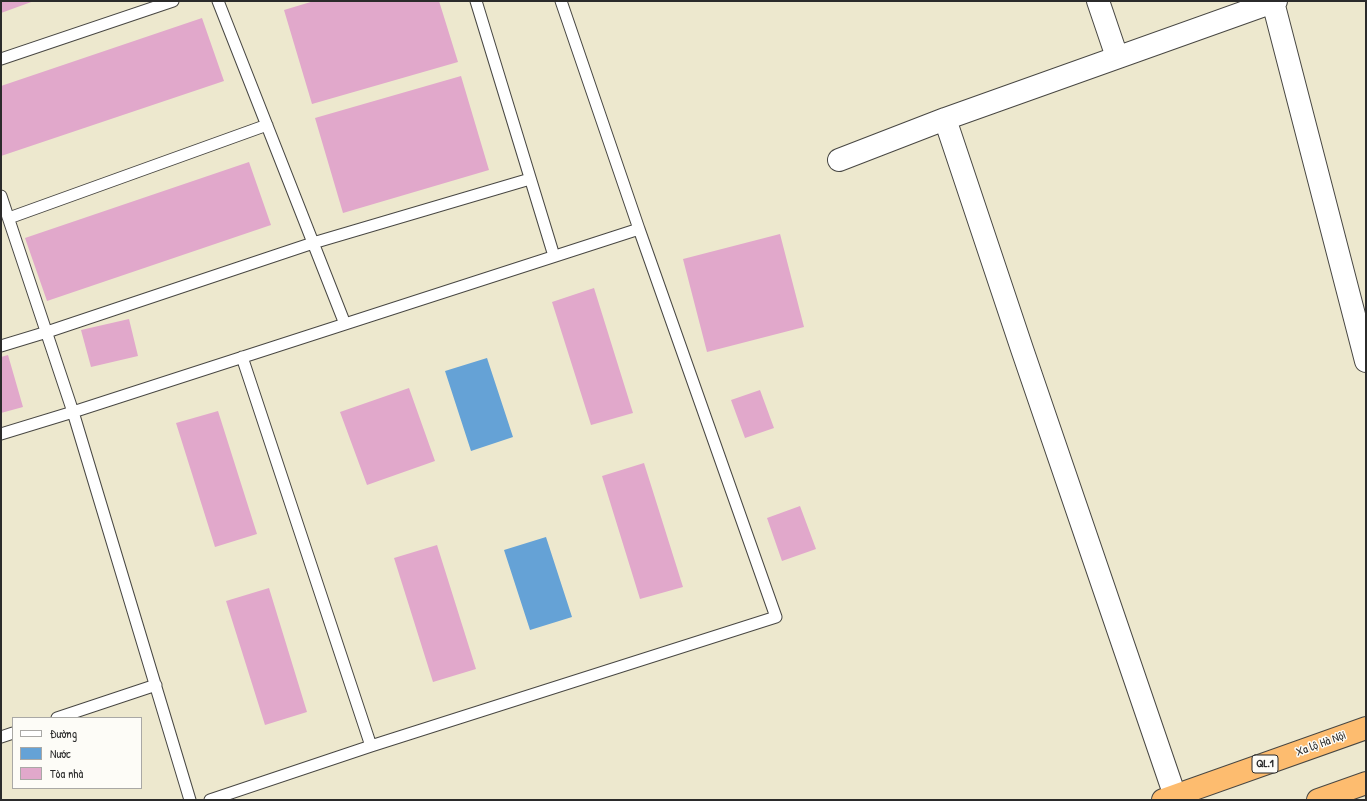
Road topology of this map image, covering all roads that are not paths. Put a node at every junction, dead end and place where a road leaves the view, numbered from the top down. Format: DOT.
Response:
graph roads {
  1 [pos="173,1"];
  2 [pos="218,1"];
  3 [pos="476,1"];
  4 [pos="561,1"];
  5 [pos="1098,1"];
  6 [pos="1274,1"];
  7 [pos="1117,57"];
  8 [pos="1,59"];
  9 [pos="946,119"];
  10 [pos="267,125"];
  11 [pos="839,160"];
  12 [pos="530,179"];
  13 [pos="1,196"];
  14 [pos="8,218"];
  15 [pos="639,229"];
  16 [pos="313,243"];
  17 [pos="554,256"];
  18 [pos="345,324"];
  19 [pos="47,332"];
  20 [pos="1,346"];
  21 [pos="242,357"];
  22 [pos="1366,361"];
  23 [pos="73,412"];
  24 [pos="1,434"];
  25 [pos="156,685"];
  26 [pos="59,717"];
  27 [pos="1366,728"];
  28 [pos="12,733"];
  29 [pos="1,737"];
  30 [pos="370,746"];
  31 [pos="1366,783"];
  32 [pos="1169,798"];
  33 [pos="190,800"];
  34 [pos="210,800"];
  35 [pos="1318,800"];
  1 -- 8 [label="lane"];
  2 -- 10 [label="lane"];
  3 -- 12 [label="lane"];
  4 -- 15 [label="lane"];
  5 -- 7 [label="street"];
  6 -- 7 [label="street"];
  6 -- 22 [label="street"];
  7 -- 9 [label="street"];
  9 -- 11 [label="street"];
  9 -- 32 [label="street"];
  10 -- 14 [label="lane"];
  10 -- 16 [label="lane"];
  12 -- 16 [label="lane"];
  12 -- 17 [label="lane"];
  13 -- 14 [label="lane"];
  14 -- 19 [label="lane"];
  15 -- 17 [label="lane"];
  15 -- 30 [label="lane"];
  16 -- 18 [label="lane"];
  16 -- 19 [label="lane"];
  17 -- 18 [label="lane"];
  18 -- 21 [label="lane"];
  19 -- 20 [label="lane"];
  19 -- 23 [label="lane"];
  21 -- 23 [label="lane"];
  21 -- 30 [label="lane"];
  23 -- 24 [label="lane"];
  23 -- 25 [label="lane"];
  25 -- 26 [label="lane"];
  25 -- 33 [label="lane"];
  27 -- 32 [label="highway, Xa lộ Hà Nội / QL.1"];
  28 -- 29 [label="lane"];
  30 -- 34 [label="lane"];
  31 -- 35 [label="highway"];
}
